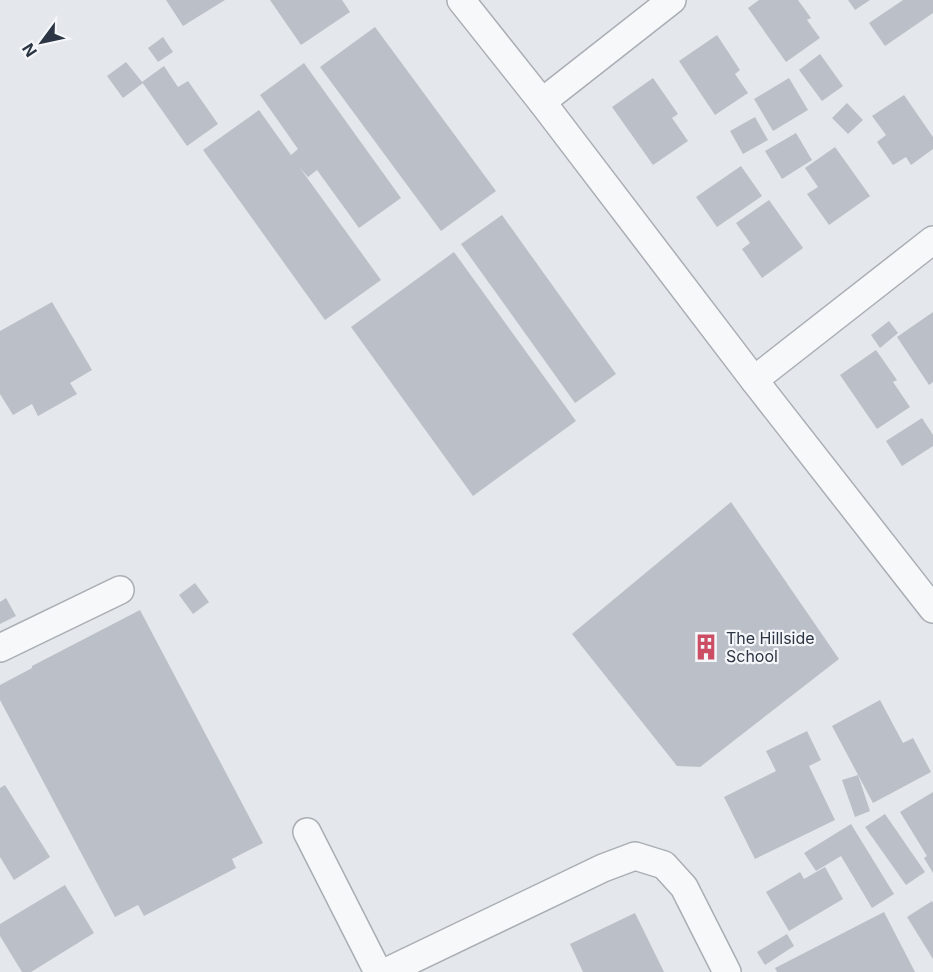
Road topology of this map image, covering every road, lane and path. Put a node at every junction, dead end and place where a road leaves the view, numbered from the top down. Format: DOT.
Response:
graph roads {
  1 [pos="461,0"];
  2 [pos="672,0"];
  3 [pos="542,102"];
  4 [pos="933,240"];
  5 [pos="753,380"];
  6 [pos="120,590"];
  7 [pos="933,609"];
  8 [pos="0,648"];
  9 [pos="307,831"];
  10 [pos="378,972"];
  11 [pos="386,972"];
  12 [pos="727,972"];
  1 -- 3 [label="street"];
  2 -- 3 [label="street"];
  3 -- 5 [label="street"];
  4 -- 5 [label="street"];
  5 -- 7 [label="street"];
  6 -- 8 [label="street"];
  9 -- 10 [label="street"];
  11 -- 12 [label="street"];
}
